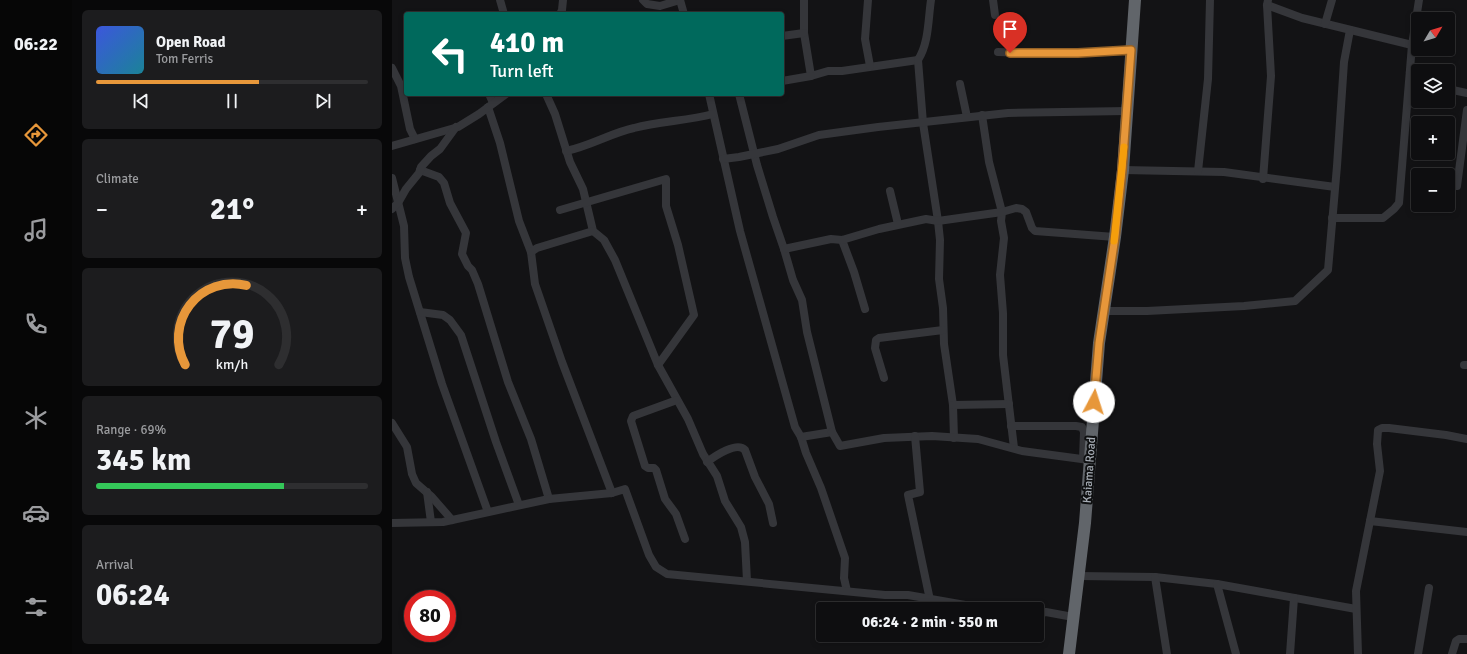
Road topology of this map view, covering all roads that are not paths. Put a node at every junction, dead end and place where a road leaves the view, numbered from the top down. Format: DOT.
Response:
graph roads {
  1 [pos="500,0"];
  2 [pos="563,0"];
  3 [pos="643,0"];
  4 [pos="680,0"];
  5 [pos="804,0"];
  6 [pos="868,0"];
  7 [pos="930,0"];
  8 [pos="993,0"];
  9 [pos="1135,0"];
  10 [pos="1210,0"];
  11 [pos="1332,0"];
  12 [pos="1419,0"];
  13 [pos="1268,2"];
  14 [pos="503,12"];
  15 [pos="561,12"];
  16 [pos="683,12"];
  17 [pos="1417,12"];
  18 [pos="995,15"];
  19 [pos="1325,24"];
  20 [pos="1350,30"];
  21 [pos="804,33"];
  22 [pos="784,36"];
  23 [pos="1411,45"];
  24 [pos="1131,50"];
  25 [pos="998,52"];
  26 [pos="1411,56"];
  27 [pos="918,60"];
  28 [pos="870,66"];
  29 [pos="392,68"];
  30 [pos="1410,72"];
  31 [pos="811,76"];
  32 [pos="784,81"];
  33 [pos="960,84"];
  34 [pos="1455,90"];
  35 [pos="1467,93"];
  36 [pos="489,96"];
  37 [pos="503,96"];
  38 [pos="547,96"];
  39 [pos="710,96"];
  40 [pos="740,96"];
  41 [pos="491,105"];
  42 [pos="1467,110"];
  43 [pos="1127,111"];
  44 [pos="714,114"];
  45 [pos="982,115"];
  46 [pos="967,117"];
  47 [pos="923,123"];
  48 [pos="456,127"];
  49 [pos="415,139"];
  50 [pos="392,146"];
  51 [pos="566,151"];
  52 [pos="754,154"];
  53 [pos="723,159"];
  54 [pos="420,170"];
  55 [pos="1122,170"];
  56 [pos="1198,171"];
  57 [pos="392,178"];
  58 [pos="1263,179"];
  59 [pos="1457,186"];
  60 [pos="1335,188"];
  61 [pos="890,191"];
  62 [pos="586,202"];
  63 [pos="395,206"];
  64 [pos="560,210"];
  65 [pos="1002,212"];
  66 [pos="1332,218"];
  67 [pos="938,221"];
  68 [pos="898,224"];
  69 [pos="593,231"];
  70 [pos="1115,237"];
  71 [pos="842,240"];
  72 [pos="784,248"];
  73 [pos="531,252"];
  74 [pos="865,309"];
  75 [pos="420,312"];
  76 [pos="1104,312"];
  77 [pos="943,330"];
  78 [pos="658,365"];
  79 [pos="884,378"];
  80 [pos="677,400"];
  81 [pos="1009,404"];
  82 [pos="953,405"];
  83 [pos="392,423"];
  84 [pos="1011,426"];
  85 [pos="832,432"];
  86 [pos="915,436"];
  87 [pos="801,438"];
  88 [pos="954,438"];
  89 [pos="1467,439"];
  90 [pos="1014,448"];
  91 [pos="1086,459"];
  92 [pos="707,462"];
  93 [pos="427,492"];
  94 [pos="612,493"];
  95 [pos="549,499"];
  96 [pos="519,505"];
  97 [pos="488,512"];
  98 [pos="452,520"];
  99 [pos="1370,521"];
  100 [pos="430,522"];
  101 [pos="392,523"];
  102 [pos="773,523"];
  103 [pos="1467,532"];
  104 [pos="685,539"];
  105 [pos="1079,576"];
  106 [pos="1155,577"];
  107 [pos="747,581"];
  108 [pos="1217,584"];
  109 [pos="1429,588"];
  110 [pos="847,591"];
  111 [pos="1294,598"];
  112 [pos="930,600"];
  113 [pos="943,602"];
  114 [pos="1356,609"];
  115 [pos="1044,612"];
  116 [pos="1073,617"];
  117 [pos="1467,639"];
  118 [pos="1069,654"];
  119 [pos="1167,654"];
  120 [pos="1236,654"];
  121 [pos="1290,654"];
  122 [pos="1358,654"];
  123 [pos="1418,654"];
  124 [pos="1452,654"];
  1 -- 14 [label="street"];
  2 -- 15 [label="street"];
  3 -- 4 [label="street"];
  4 -- 16 [label="street"];
  5 -- 21 [label="street"];
  6 -- 28 [label="street"];
  7 -- 27 [label="street"];
  8 -- 18 [label="street"];
  9 -- 24 [label="highway, Kaiama Road"];
  10 -- 56 [label="street"];
  11 -- 19 [label="street"];
  12 -- 17 [label="street"];
  13 -- 19 [label="street"];
  13 -- 58 [label="street"];
  19 -- 20 [label="street"];
  20 -- 23 [label="street"];
  20 -- 60 [label="street"];
  21 -- 22 [label="street"];
  21 -- 31 [label="street"];
  24 -- 25 [label="street"];
  24 -- 43 [label="highway, Kaiama Road"];
  26 -- 30 [label="street"];
  27 -- 28 [label="street"];
  27 -- 47 [label="street"];
  28 -- 31 [label="street"];
  29 -- 49 [label="street"];
  30 -- 66 [label="street"];
  31 -- 32 [label="street"];
  33 -- 46 [label="street"];
  34 -- 35 [label="street"];
  36 -- 41 [label="street"];
  37 -- 41 [label="street"];
  38 -- 51 [label="street"];
  39 -- 44 [label="street"];
  40 -- 52 [label="street"];
  41 -- 48 [label="street"];
  41 -- 73 [label="street"];
  42 -- 59 [label="street"];
  43 -- 45 [label="street"];
  43 -- 55 [label="highway, Kaiama Road"];
  44 -- 51 [label="street"];
  44 -- 53 [label="street"];
  45 -- 46 [label="street"];
  45 -- 65 [label="street"];
  46 -- 47 [label="street"];
  47 -- 52 [label="street"];
  47 -- 67 [label="street"];
  48 -- 49 [label="street"];
  48 -- 54 [label="street"];
  49 -- 50 [label="street"];
  51 -- 62 [label="street"];
  52 -- 53 [label="street"];
  52 -- 72 [label="street"];
  53 -- 87 [label="street"];
  54 -- 63 [label="street"];
  54 -- 95 [label="street"];
  55 -- 56 [label="street"];
  55 -- 70 [label="highway, Kaiama Road"];
  56 -- 58 [label="street"];
  57 -- 63 [label="street"];
  58 -- 60 [label="street"];
  60 -- 66 [label="street"];
  61 -- 68 [label="street"];
  62 -- 64 [label="street"];
  62 -- 69 [label="street"];
  62 -- 78 [label="street"];
  63 -- 75 [label="street"];
  65 -- 67 [label="street"];
  65 -- 70 [label="street"];
  65 -- 81 [label="street"];
  66 -- 76 [label="street"];
  67 -- 68 [label="street"];
  67 -- 77 [label="street"];
  68 -- 71 [label="street"];
  69 -- 73 [label="street"];
  69 -- 78 [label="street"];
  70 -- 76 [label="highway, Kaiama Road"];
  71 -- 72 [label="street"];
  71 -- 74 [label="street"];
  72 -- 85 [label="street"];
  73 -- 94 [label="street"];
  75 -- 96 [label="street"];
  75 -- 97 [label="street"];
  76 -- 91 [label="highway, Kaiama Road"];
  77 -- 79 [label="street"];
  77 -- 82 [label="street"];
  78 -- 80 [label="street"];
  80 -- 92 [label="street"];
  80 -- 104 [label="street"];
  81 -- 82 [label="street"];
  81 -- 84 [label="street"];
  82 -- 88 [label="street"];
  83 -- 93 [label="street"];
  84 -- 90 [label="street"];
  84 -- 91 [label="street"];
  85 -- 86 [label="street"];
  85 -- 87 [label="street"];
  86 -- 88 [label="street"];
  86 -- 112 [label="street"];
  87 -- 110 [label="street"];
  88 -- 90 [label="street"];
  89 -- 99 [label="street"];
  90 -- 91 [label="street"];
  91 -- 105 [label="highway, Kaiama Road"];
  92 -- 102 [label="street"];
  92 -- 107 [label="street"];
  93 -- 98 [label="street"];
  93 -- 100 [label="street"];
  94 -- 95 [label="street"];
  94 -- 107 [label="street"];
  95 -- 96 [label="street"];
  96 -- 97 [label="street"];
  97 -- 98 [label="street"];
  98 -- 100 [label="street"];
  99 -- 103 [label="street"];
  99 -- 114 [label="street"];
  100 -- 101 [label="street"];
  105 -- 106 [label="street"];
  105 -- 116 [label="highway, Kaiama Road"];
  106 -- 108 [label="street"];
  106 -- 119 [label="street"];
  107 -- 110 [label="street"];
  108 -- 111 [label="street"];
  108 -- 120 [label="street"];
  109 -- 123 [label="street"];
  110 -- 112 [label="street"];
  111 -- 114 [label="street"];
  111 -- 121 [label="street"];
  112 -- 113 [label="street"];
  114 -- 122 [label="street"];
  115 -- 116 [label="street"];
  116 -- 118 [label="highway, Kaiama Road"];
  117 -- 124 [label="street"];
}
